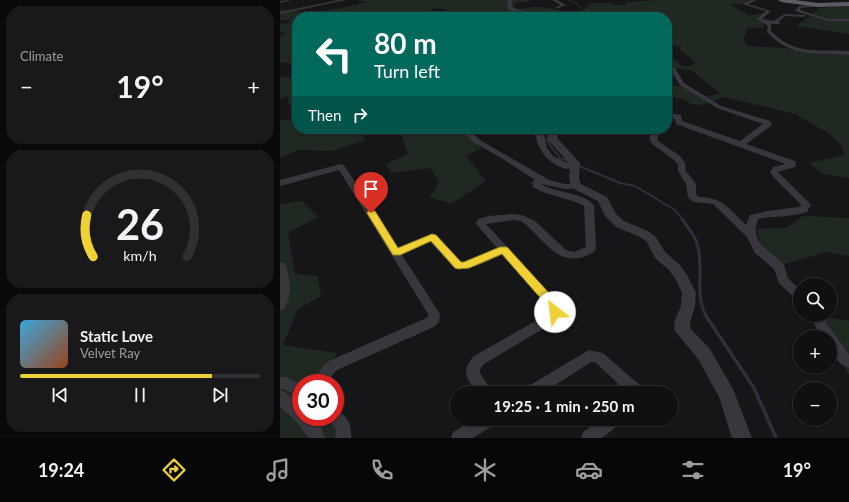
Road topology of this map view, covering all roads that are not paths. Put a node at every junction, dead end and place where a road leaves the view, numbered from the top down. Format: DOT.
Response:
graph roads {
  1 [pos="288,0"];
  2 [pos="344,0"];
  3 [pos="510,0"];
  4 [pos="554,0"];
  5 [pos="755,0"];
  6 [pos="781,0"];
  7 [pos="280,2"];
  8 [pos="849,4"];
  9 [pos="818,5"];
  10 [pos="557,8"];
  11 [pos="521,12"];
  12 [pos="280,13"];
  13 [pos="801,13"];
  14 [pos="849,20"];
  15 [pos="762,21"];
  16 [pos="849,53"];
  17 [pos="672,68"];
  18 [pos="672,116"];
  19 [pos="678,121"];
  20 [pos="672,124"];
  21 [pos="468,134"];
  22 [pos="538,134"];
  23 [pos="553,134"];
  24 [pos="655,134"];
  25 [pos="741,144"];
  26 [pos="575,167"];
  27 [pos="541,181"];
  28 [pos="280,183"];
  29 [pos="576,186"];
  30 [pos="752,235"];
  31 [pos="503,250"];
  32 [pos="396,253"];
  33 [pos="280,266"];
  34 [pos="793,289"];
  35 [pos="280,306"];
  36 [pos="837,348"];
  37 [pos="849,362"];
  38 [pos="326,374"];
  39 [pos="280,383"];
  40 [pos="292,386"];
  41 [pos="481,386"];
  42 [pos="541,386"];
  43 [pos="630,386"];
  44 [pos="280,397"];
  45 [pos="292,407"];
  46 [pos="311,426"];
  47 [pos="342,426"];
  48 [pos="478,426"];
  49 [pos="605,426"];
  50 [pos="316,438"];
  51 [pos="343,438"];
  52 [pos="459,438"];
  53 [pos="589,438"];
  54 [pos="742,438"];
  1 -- 7 [label="street"];
  2 -- 12 [label="street"];
  3 -- 11 [label="street"];
  4 -- 10 [label="street"];
  5 -- 15 [label="street"];
  6 -- 9 [label="highway"];
  8 -- 9 [label="highway"];
  9 -- 13 [label="street"];
  13 -- 14 [label="street"];
  13 -- 15 [label="street"];
  15 -- 16 [label="street"];
  17 -- 25 [label="street"];
  18 -- 19 [label="street"];
  19 -- 20 [label="street"];
  19 -- 25 [label="street"];
  21 -- 27 [label="street"];
  22 -- 26 [label="street"];
  23 -- 26 [label="street"];
  24 -- 30 [label="street"];
  25 -- 30 [label="street"];
  26 -- 29 [label="street"];
  27 -- 29 [label="street"];
  27 -- 31 [label="street"];
  28 -- 32 [label="street"];
  29 -- 54 [label="street"];
  30 -- 34 [label="street"];
  31 -- 32 [label="street"];
  31 -- 41 [label="street"];
  32 -- 38 [label="street"];
  33 -- 35 [label="street"];
  36 -- 37 [label="street"];
  39 -- 40 [label="street"];
  42 -- 43 [label="street"];
  44 -- 45 [label="street"];
  46 -- 50 [label="street"];
  47 -- 51 [label="street"];
  48 -- 52 [label="street"];
  49 -- 53 [label="street"];
}
